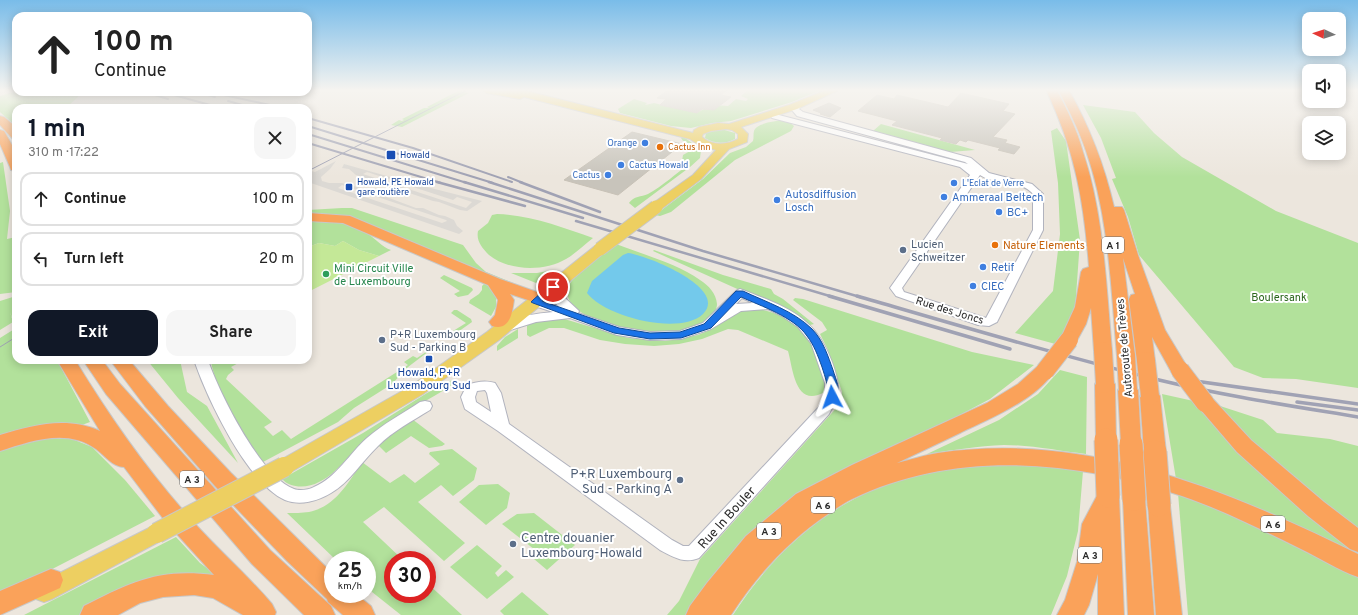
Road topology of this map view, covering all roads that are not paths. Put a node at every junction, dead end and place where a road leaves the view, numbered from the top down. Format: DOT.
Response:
graph roads {
  1 [pos="0,119"];
  2 [pos="625,119"];
  3 [pos="755,119"];
  4 [pos="768,119"];
  5 [pos="786,119"];
  6 [pos="810,119"];
  7 [pos="814,119"];
  8 [pos="1065,119"];
  9 [pos="1077,119"];
  10 [pos="824,121"];
  11 [pos="803,123"];
  12 [pos="729,127"];
  13 [pos="817,127"];
  14 [pos="12,130"];
  15 [pos="743,133"];
  16 [pos="0,134"];
  17 [pos="699,134"];
  18 [pos="1086,136"];
  19 [pos="884,141"];
  20 [pos="709,145"];
  21 [pos="726,146"];
  22 [pos="12,157"];
  23 [pos="965,163"];
  24 [pos="652,206"];
  25 [pos="312,217"];
  26 [pos="1094,240"];
  27 [pos="596,248"];
  28 [pos="1130,255"];
  29 [pos="561,280"];
  30 [pos="494,282"];
  31 [pos="533,299"];
  32 [pos="770,307"];
  33 [pos="590,321"];
  34 [pos="500,325"];
  35 [pos="707,326"];
  36 [pos="68,364"];
  37 [pos="95,364"];
  38 [pos="122,364"];
  39 [pos="136,364"];
  40 [pos="202,364"];
  41 [pos="208,364"];
  42 [pos="211,385"];
  43 [pos="151,400"];
  44 [pos="425,406"];
  45 [pos="503,427"];
  46 [pos="0,443"];
  47 [pos="147,482"];
  48 [pos="1108,496"];
  49 [pos="155,530"];
  50 [pos="1358,542"];
  51 [pos="1358,566"];
  52 [pos="51,580"];
  53 [pos="324,582"];
  54 [pos="348,603"];
  55 [pos="0,605"];
  56 [pos="265,614"];
  57 [pos="0,615"];
  58 [pos="93,615"];
  59 [pos="322,615"];
  60 [pos="362,615"];
  61 [pos="699,615"];
  62 [pos="716,615"];
  63 [pos="1070,615"];
  64 [pos="1111,615"];
  65 [pos="1141,615"];
  66 [pos="1169,615"];
  1 -- 14 [label="highway"];
  2 -- 17 [label="main road"];
  3 -- 12 [label="main road"];
  4 -- 15 [label="main road"];
  5 -- 11 [label="street, Rue des Joncs"];
  6 -- 11 [label="street"];
  7 -- 10 [label="street, Rue des Joncs"];
  8 -- 26 [label="highway, Autoroute de Trèves / A 1"];
  9 -- 18 [label="highway, Autoroute de Trèves / A 1"];
  10 -- 13 [label="street"];
  10 -- 19 [label="street, Rue des Joncs"];
  11 -- 13 [label="street, Rue des Joncs"];
  12 -- 15 [label="main road"];
  12 -- 17 [label="main road"];
  13 -- 19 [label="street, Rue des Joncs"];
  15 -- 21 [label="main road"];
  16 -- 22 [label="highway"];
  17 -- 20 [label="main road"];
  18 -- 28 [label="highway, A 1"];
  18 -- 65 [label="highway, Autoroute de Trèves / A 1, bridge"];
  19 -- 23 [label="street, Rue des Joncs"];
  20 -- 21 [label="main road"];
  20 -- 24 [label="main road"];
  21 -- 24 [label="main road"];
  23 -- 23 [label="street, Rue des Joncs"];
  24 -- 27 [label="main road, bridge"];
  25 -- 30 [label="highway"];
  26 -- 48 [label="highway, Autoroute de Trèves / A 1, bridge"];
  26 -- 61 [label="highway, A 3, bridge"];
  27 -- 29 [label="main road"];
  27 -- 31 [label="main road"];
  28 -- 50 [label="highway, A 1, bridge"];
  28 -- 66 [label="highway, A 1, bridge"];
  29 -- 31 [label="main road"];
  29 -- 33 [label="street"];
  30 -- 31 [label="highway"];
  30 -- 34 [label="highway"];
  31 -- 33 [label="street"];
  31 -- 34 [label="main road"];
  32 -- 35 [label="street"];
  32 -- 35 [label="street, Rue In Bouler"];
  32 -- 45 [label="street, Rue In Bouler"];
  33 -- 34 [label="street"];
  33 -- 35 [label="street"];
  34 -- 49 [label="main road, bridge"];
  36 -- 47 [label="highway"];
  37 -- 59 [label="highway, A 3"];
  38 -- 43 [label="highway, A 3"];
  39 -- 43 [label="highway, A 3"];
  40 -- 42 [label="street"];
  41 -- 42 [label="street"];
  42 -- 44 [label="street"];
  43 -- 53 [label="highway, A 3"];
  46 -- 47 [label="highway"];
  47 -- 56 [label="highway"];
  48 -- 63 [label="highway, A 3"];
  48 -- 64 [label="highway, Autoroute de Trèves / A 1"];
  49 -- 52 [label="main road"];
  49 -- 57 [label="main road"];
  51 -- 62 [label="highway, A 6"];
  52 -- 55 [label="highway"];
  54 -- 60 [label="highway"];
  56 -- 58 [label="highway"];
}
